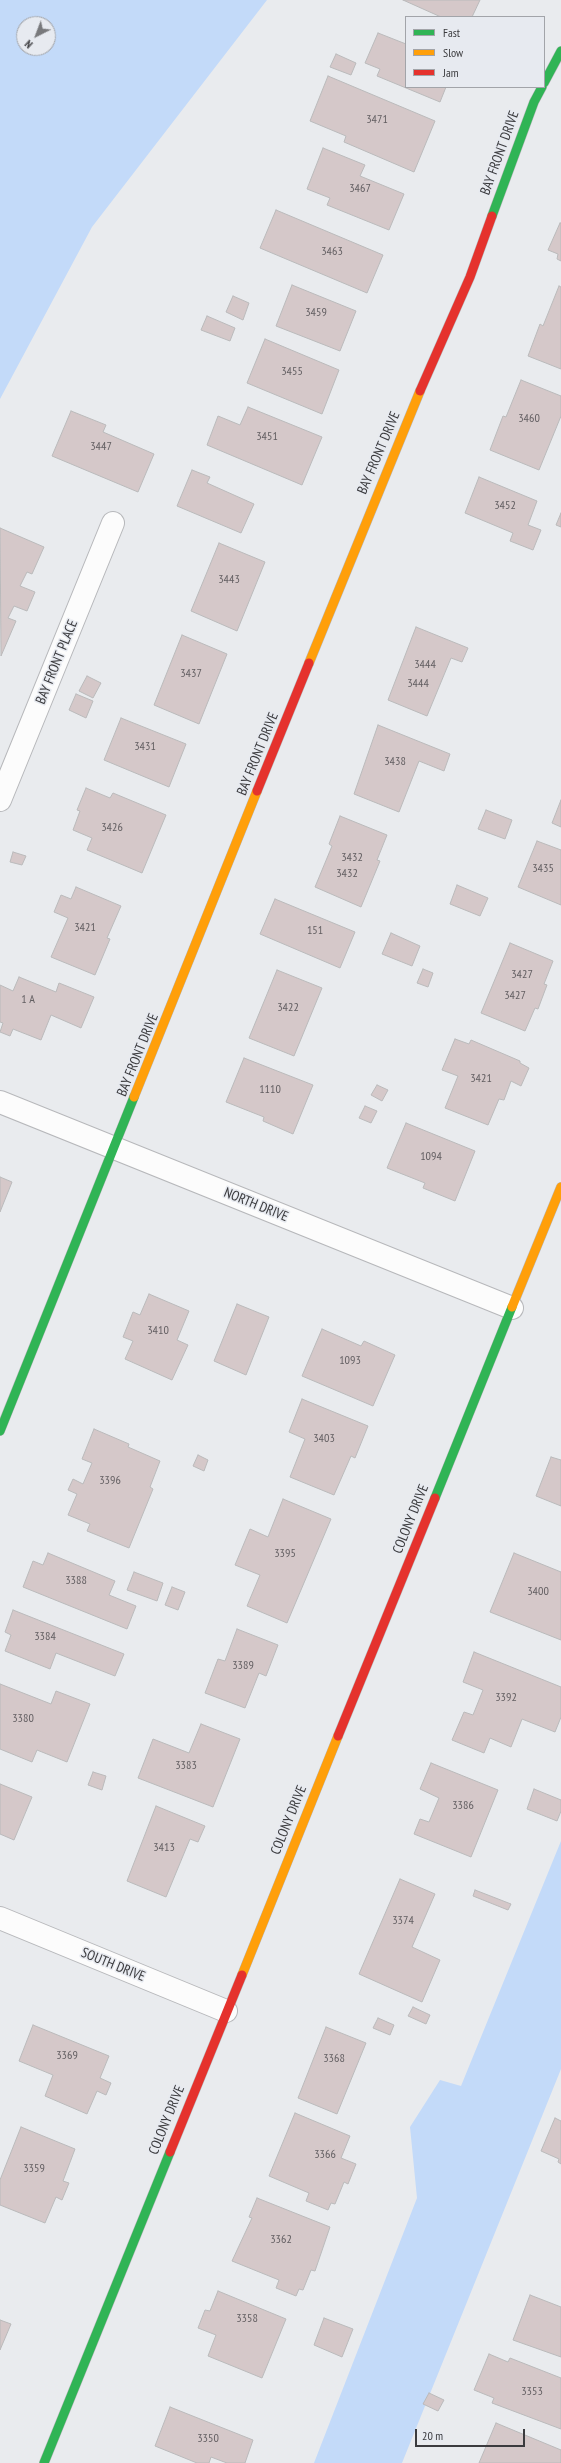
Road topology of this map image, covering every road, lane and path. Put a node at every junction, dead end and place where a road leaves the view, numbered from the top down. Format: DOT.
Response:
graph roads {
  1 [pos="561,51"];
  2 [pos="545,81"];
  3 [pos="541,88"];
  4 [pos="113,523"];
  5 [pos="0,800"];
  6 [pos="0,1102"];
  7 [pos="115,1148"];
  8 [pos="561,1187"];
  9 [pos="512,1308"];
  10 [pos="0,1431"];
  11 [pos="0,1918"];
  12 [pos="226,2011"];
  13 [pos="44,2463"];
  1 -- 2 [label="street"];
  3 -- 7 [label="street, BAY FRONT DRIVE"];
  4 -- 5 [label="street, BAY FRONT PLACE"];
  6 -- 7 [label="street, NORTH DRIVE"];
  7 -- 9 [label="street, NORTH DRIVE"];
  7 -- 10 [label="street, BAY FRONT DRIVE"];
  8 -- 9 [label="street, COLONY DRIVE"];
  9 -- 12 [label="street, COLONY DRIVE"];
  11 -- 12 [label="street, SOUTH DRIVE"];
  12 -- 13 [label="street, COLONY DRIVE"];
}
